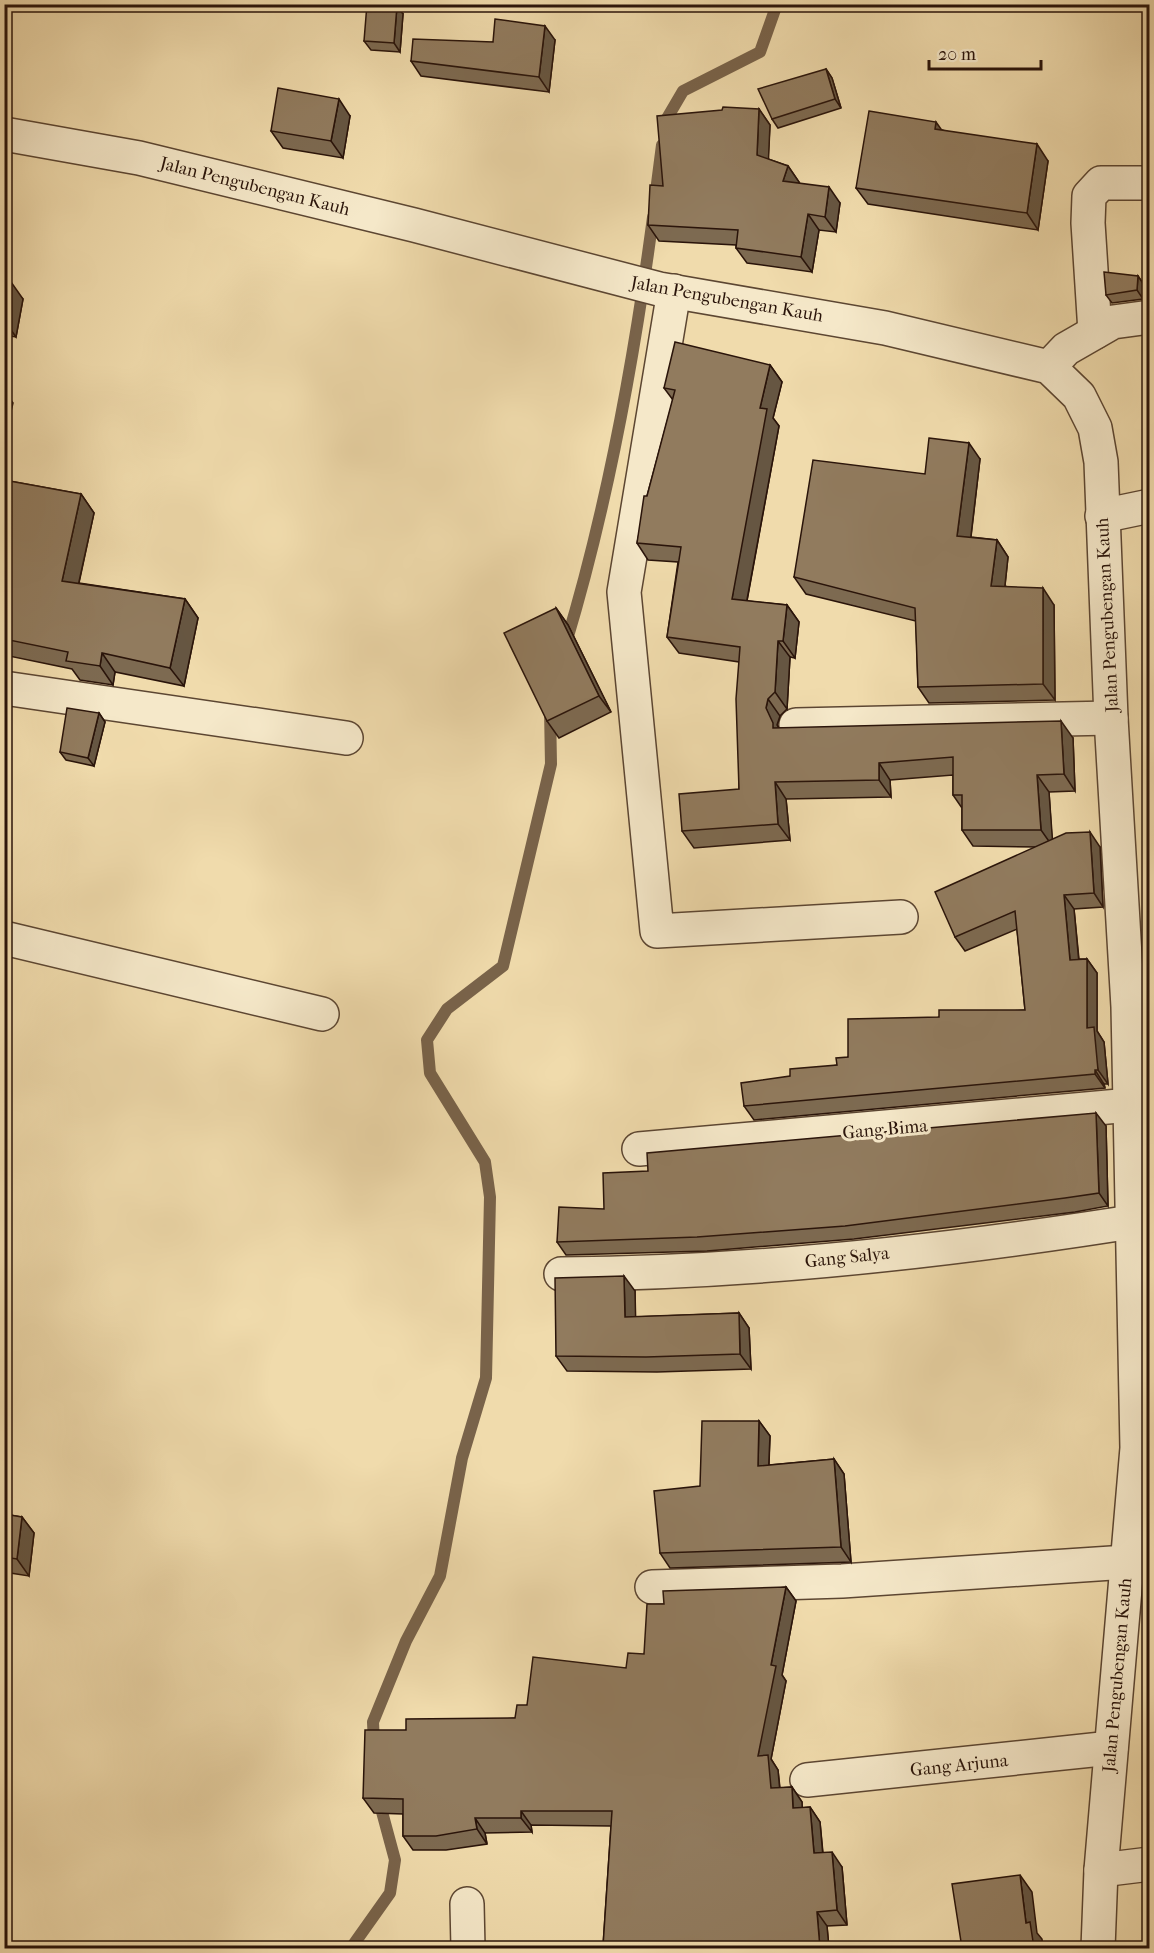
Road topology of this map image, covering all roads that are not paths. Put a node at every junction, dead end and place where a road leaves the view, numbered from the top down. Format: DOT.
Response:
graph roads {
  1 [pos="4,134"];
  2 [pos="1149,183"];
  3 [pos="666,290"];
  4 [pos="1149,316"];
  5 [pos="1095,332"];
  6 [pos="1049,367"];
  7 [pos="1149,506"];
  8 [pos="1102,516"];
  9 [pos="4,688"];
  10 [pos="1111,718"];
  11 [pos="796,725"];
  12 [pos="346,738"];
  13 [pos="1136,899"];
  14 [pos="901,917"];
  15 [pos="4,938"];
  16 [pos="1138,1005"];
  17 [pos="322,1014"];
  18 [pos="1137,1114"];
  19 [pos="639,1149"];
  20 [pos="1141,1220"];
  21 [pos="561,1274"];
  22 [pos="1142,1346"];
  23 [pos="1143,1447"];
  24 [pos="1134,1570"];
  25 [pos="652,1587"];
  26 [pos="1111,1748"];
  27 [pos="807,1780"];
  28 [pos="1149,1864"];
  29 [pos="1101,1870"];
  30 [pos="467,1904"];
  31 [pos="468,1948"];
  32 [pos="1098,1948"];
  1 -- 3 [label="street, Jalan Pengubengan Kauh"];
  2 -- 5 [label="street"];
  3 -- 6 [label="street, Jalan Pengubengan Kauh"];
  3 -- 14 [label="street"];
  4 -- 5 [label="street"];
  5 -- 6 [label="street"];
  6 -- 8 [label="street, Jalan Pengubengan Kauh"];
  7 -- 8 [label="street"];
  8 -- 10 [label="street, Jalan Pengubengan Kauh"];
  9 -- 12 [label="street"];
  10 -- 11 [label="street"];
  10 -- 13 [label="street, Jalan Pengubengan Kauh"];
  13 -- 16 [label="street, Jalan Pengubengan Kauh"];
  15 -- 17 [label="street"];
  16 -- 18 [label="street, Jalan Pengubengan Kauh"];
  18 -- 19 [label="street, Gang Bima"];
  18 -- 20 [label="street, Jalan Pengubengan Kauh"];
  20 -- 21 [label="street, Gang Salya"];
  20 -- 22 [label="street, Jalan Pengubengan Kauh"];
  22 -- 23 [label="street, Jalan Pengubengan Kauh"];
  23 -- 24 [label="street, Jalan Pengubengan Kauh"];
  24 -- 25 [label="street"];
  24 -- 26 [label="street, Jalan Pengubengan Kauh"];
  26 -- 27 [label="street, Gang Arjuna"];
  26 -- 29 [label="street, Jalan Pengubengan Kauh"];
  28 -- 29 [label="street"];
  29 -- 32 [label="street, Jalan Pengubengan Kauh"];
  30 -- 31 [label="street"];
}
